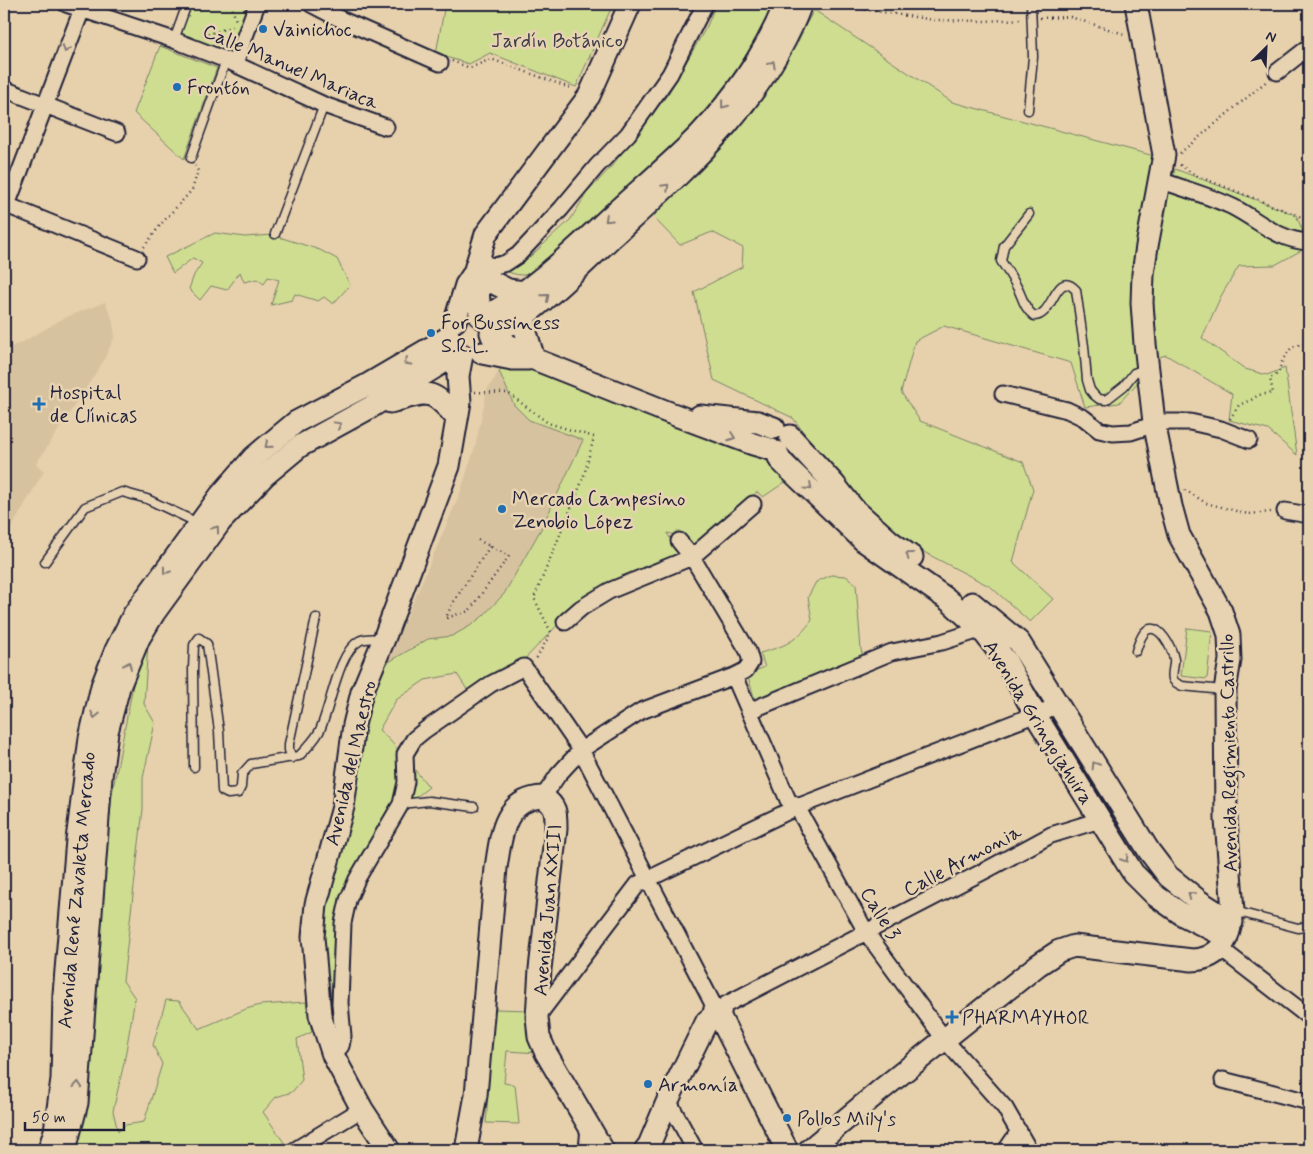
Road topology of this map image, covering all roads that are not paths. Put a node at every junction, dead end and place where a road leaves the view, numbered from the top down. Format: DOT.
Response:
graph roads {
  1 [pos="66,4"];
  2 [pos="187,4"];
  3 [pos="257,4"];
  4 [pos="311,4"];
  5 [pos="630,4"];
  6 [pos="705,4"];
  7 [pos="785,4"];
  8 [pos="801,4"];
  9 [pos="1031,4"];
  10 [pos="1136,4"];
  11 [pos="83,7"];
  12 [pos="174,40"];
  13 [pos="1309,47"];
  14 [pos="230,61"];
  15 [pos="440,63"];
  16 [pos="1277,72"];
  17 [pos="4,89"];
  18 [pos="44,105"];
  19 [pos="324,105"];
  20 [pos="1028,110"];
  21 [pos="386,127"];
  22 [pos="117,133"];
  23 [pos="191,158"];
  24 [pos="1167,170"];
  25 [pos="5,205"];
  26 [pos="1029,214"];
  27 [pos="275,234"];
  28 [pos="1309,242"];
  29 [pos="137,258"];
  30 [pos="476,268"];
  31 [pos="525,292"];
  32 [pos="527,313"];
  33 [pos="473,338"];
  34 [pos="534,359"];
  35 [pos="1148,367"];
  36 [pos="1003,394"];
  37 [pos="461,404"];
  38 [pos="371,407"];
  39 [pos="1154,422"];
  40 [pos="1249,440"];
  41 [pos="753,504"];
  42 [pos="1286,512"];
  43 [pos="1309,515"];
  44 [pos="200,524"];
  45 [pos="679,541"];
  46 [pos="692,557"];
  47 [pos="45,562"];
  48 [pos="316,618"];
  49 [pos="566,622"];
  50 [pos="990,626"];
  51 [pos="384,639"];
  52 [pos="1136,651"];
  53 [pos="734,676"];
  54 [pos="1225,690"];
  55 [pos="1057,706"];
  56 [pos="749,711"];
  57 [pos="1034,714"];
  58 [pos="581,750"];
  59 [pos="292,758"];
  60 [pos="194,766"];
  61 [pos="544,797"];
  62 [pos="401,804"];
  63 [pos="474,807"];
  64 [pos="797,807"];
  65 [pos="1132,824"];
  66 [pos="1106,829"];
  67 [pos="648,879"];
  68 [pos="1309,926"];
  69 [pos="1228,930"];
  70 [pos="866,932"];
  71 [pos="537,1017"];
  72 [pos="1309,1017"];
  73 [pos="716,1018"];
  74 [pos="945,1040"];
  75 [pos="333,1055"];
  76 [pos="1223,1080"];
  77 [pos="668,1100"];
  78 [pos="1309,1102"];
  79 [pos="362,1109"];
  80 [pos="589,1127"];
  81 [pos="1019,1131"];
  82 [pos="49,1150"];
  83 [pos="66,1150"];
  84 [pos="295,1150"];
  85 [pos="389,1150"];
  86 [pos="466,1150"];
  87 [pos="587,1150"];
  88 [pos="603,1150"];
  89 [pos="645,1150"];
  90 [pos="695,1150"];
  91 [pos="787,1150"];
  92 [pos="809,1150"];
  93 [pos="1006,1150"];
  94 [pos="1029,1150"];
  1 -- 11 [label="street, Calle Manuel Mariaca"];
  2 -- 12 [label="lane"];
  3 -- 14 [label="street"];
  4 -- 15 [label="street"];
  5 -- 30 [label="main road, Avenida del Maestro"];
  6 -- 30 [label="street"];
  7 -- 31 [label="main road, Avenida René Zavaleta Mercado, one-way"];
  32 -- 8 [label="main road, Avenida René Zavaleta Mercado, one-way"];
  9 -- 20 [label="lane"];
  10 -- 24 [label="main road, Avenida Regimiento Castrillo"];
  11 -- 12 [label="street, Calle Manuel Mariaca"];
  11 -- 18 [label="street, one-way"];
  12 -- 14 [label="street, Calle Manuel Mariaca"];
  13 -- 16 [label="street"];
  14 -- 19 [label="street, Calle Manuel Mariaca"];
  14 -- 23 [label="lane"];
  17 -- 18 [label="street"];
  18 -- 22 [label="street"];
  18 -- 25 [label="street"];
  19 -- 21 [label="street, Calle Manuel Mariaca"];
  19 -- 27 [label="lane"];
  24 -- 28 [label="street"];
  24 -- 35 [label="main road, Avenida Regimiento Castrillo"];
  25 -- 29 [label="street"];
  26 -- 35 [label="lane"];
  30 -- 31 [label="main road"];
  30 -- 33 [label="main road, Avenida del Maestro"];
  31 -- 33 [label="main road, Avenida René Zavaleta Mercado"];
  32 -- 33 [label="main road, Avenida René Zavaleta Mercado"];
  32 -- 34 [label="main road"];
  33 -- 34 [label="main road, Avenida Gringojahuira"];
  33 -- 37 [label="main road, Avenida del Maestro"];
  33 -- 38 [label="main road, Avenida René Zavaleta Mercado"];
  33 -- 44 [label="main road, Avenida René Zavaleta Mercado, one-way"];
  34 -- 50 [label="main road, Avenida Gringojahuira"];
  35 -- 39 [label="main road, Avenida Regimiento Castrillo"];
  36 -- 39 [label="street"];
  37 -- 38 [label="main road"];
  37 -- 51 [label="main road, Avenida del Maestro"];
  83 -- 38 [label="main road, Avenida René Zavaleta Mercado, one-way"];
  39 -- 40 [label="street"];
  39 -- 54 [label="main road, Avenida Regimiento Castrillo"];
  41 -- 46 [label="street"];
  42 -- 43 [label="street"];
  44 -- 47 [label="lane"];
  44 -- 82 [label="main road, Avenida René Zavaleta Mercado, one-way"];
  45 -- 46 [label="street"];
  46 -- 49 [label="street"];
  46 -- 53 [label="street"];
  48 -- 59 [label="lane"];
  50 -- 55 [label="main road, Avenida Gringojahuira"];
  50 -- 56 [label="street"];
  50 -- 57 [label="main road, Avenida Gringojahuira"];
  51 -- 59 [label="lane"];
  51 -- 75 [label="main road, Avenida del Maestro"];
  52 -- 54 [label="lane"];
  53 -- 56 [label="street, Calle 3"];
  53 -- 58 [label="street"];
  54 -- 69 [label="main road, Avenida Regimiento Castrillo"];
  55 -- 57 [label="street"];
  65 -- 55 [label="main road, Avenida Gringojahuira, one-way"];
  56 -- 64 [label="street, Calle 3"];
  57 -- 64 [label="street"];
  57 -- 66 [label="main road, Avenida Gringojahuira"];
  58 -- 61 [label="street"];
  58 -- 62 [label="street"];
  58 -- 67 [label="street"];
  59 -- 60 [label="lane"];
  61 -- 71 [label="main road, Avenida Juan XXIII"];
  61 -- 86 [label="main road, Avenida Juan XXIII"];
  62 -- 63 [label="lane"];
  62 -- 75 [label="street"];
  64 -- 67 [label="street"];
  64 -- 70 [label="street, Calle 3"];
  65 -- 66 [label="street, Calle Armonia"];
  69 -- 65 [label="main road, Avenida Gringojahuira, one-way"];
  66 -- 69 [label="main road, Avenida Gringojahuira, one-way"];
  66 -- 70 [label="street, Calle Armonia"];
  67 -- 71 [label="street"];
  67 -- 73 [label="street"];
  68 -- 69 [label="lane"];
  69 -- 72 [label="street"];
  69 -- 74 [label="main road"];
  70 -- 73 [label="street, Calle Armonia"];
  70 -- 74 [label="street, Calle 3"];
  71 -- 80 [label="main road, Avenida Juan XXIII"];
  73 -- 77 [label="main road"];
  73 -- 91 [label="main road"];
  74 -- 81 [label="street, Calle 3"];
  74 -- 92 [label="main road"];
  75 -- 79 [label="main road, Avenida del Maestro"];
  76 -- 78 [label="street"];
  77 -- 89 [label="main road"];
  77 -- 90 [label="street"];
  79 -- 84 [label="street"];
  79 -- 85 [label="main road, Avenida del Maestro"];
  80 -- 87 [label="street"];
  80 -- 88 [label="main road, Avenida Juan XXIII"];
  81 -- 93 [label="street"];
  81 -- 94 [label="street, Calle 3"];
}
